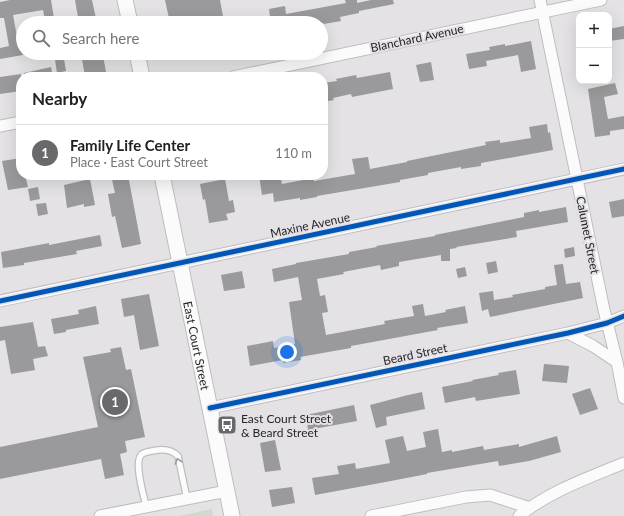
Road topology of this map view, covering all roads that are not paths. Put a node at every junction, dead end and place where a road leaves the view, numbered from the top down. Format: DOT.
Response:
graph roads {
  1 [pos="126,0"];
  2 [pos="540,0"];
  3 [pos="601,0"];
  4 [pos="543,12"];
  5 [pos="129,16"];
  6 [pos="328,57"];
  7 [pos="138,60"];
  8 [pos="314,60"];
  9 [pos="141,72"];
  10 [pos="257,72"];
  11 [pos="16,123"];
  12 [pos="0,126"];
  13 [pos="624,169"];
  14 [pos="577,179"];
  15 [pos="163,180"];
  16 [pos="179,262"];
  17 [pos="0,300"];
  18 [pos="624,316"];
  19 [pos="607,323"];
  20 [pos="568,333"];
  21 [pos="617,362"];
  22 [pos="624,398"];
  23 [pos="210,408"];
  24 [pos="624,463"];
  25 [pos="227,491"];
  26 [pos="187,499"];
  27 [pos="146,506"];
  28 [pos="530,508"];
  29 [pos="100,516"];
  30 [pos="232,516"];
  31 [pos="372,516"];
  32 [pos="519,516"];
  1 -- 5 [label="main road"];
  2 -- 4 [label="street, Calumet Street"];
  3 -- 4 [label="street, Blanchard Avenue"];
  4 -- 6 [label="street, Blanchard Avenue"];
  4 -- 14 [label="street, Calumet Street"];
  7 -- 9 [label="main road"];
  8 -- 10 [label="street, Blanchard Avenue"];
  11 -- 12 [label="street"];
  13 -- 14 [label="street, Maxine Avenue"];
  14 -- 16 [label="street, Maxine Avenue"];
  14 -- 19 [label="street, Calumet Street"];
  15 -- 16 [label="main road, East Court Street"];
  16 -- 17 [label="street, Maxine Avenue"];
  16 -- 23 [label="main road, East Court Street"];
  18 -- 19 [label="street, Beard Street"];
  19 -- 20 [label="street, Beard Street"];
  19 -- 21 [label="street, Calumet Street"];
  20 -- 21 [label="street"];
  20 -- 23 [label="street, Beard Street"];
  21 -- 22 [label="street, Calumet Street"];
  23 -- 25 [label="main road, East Court Street"];
  24 -- 28 [label="street"];
  25 -- 26 [label="street"];
  25 -- 30 [label="main road, East Court Street"];
  26 -- 27 [label="street"];
  26 -- 27 [label="lane, one-way"];
  27 -- 29 [label="street"];
  28 -- 31 [label="street"];
  28 -- 32 [label="street"];
}
